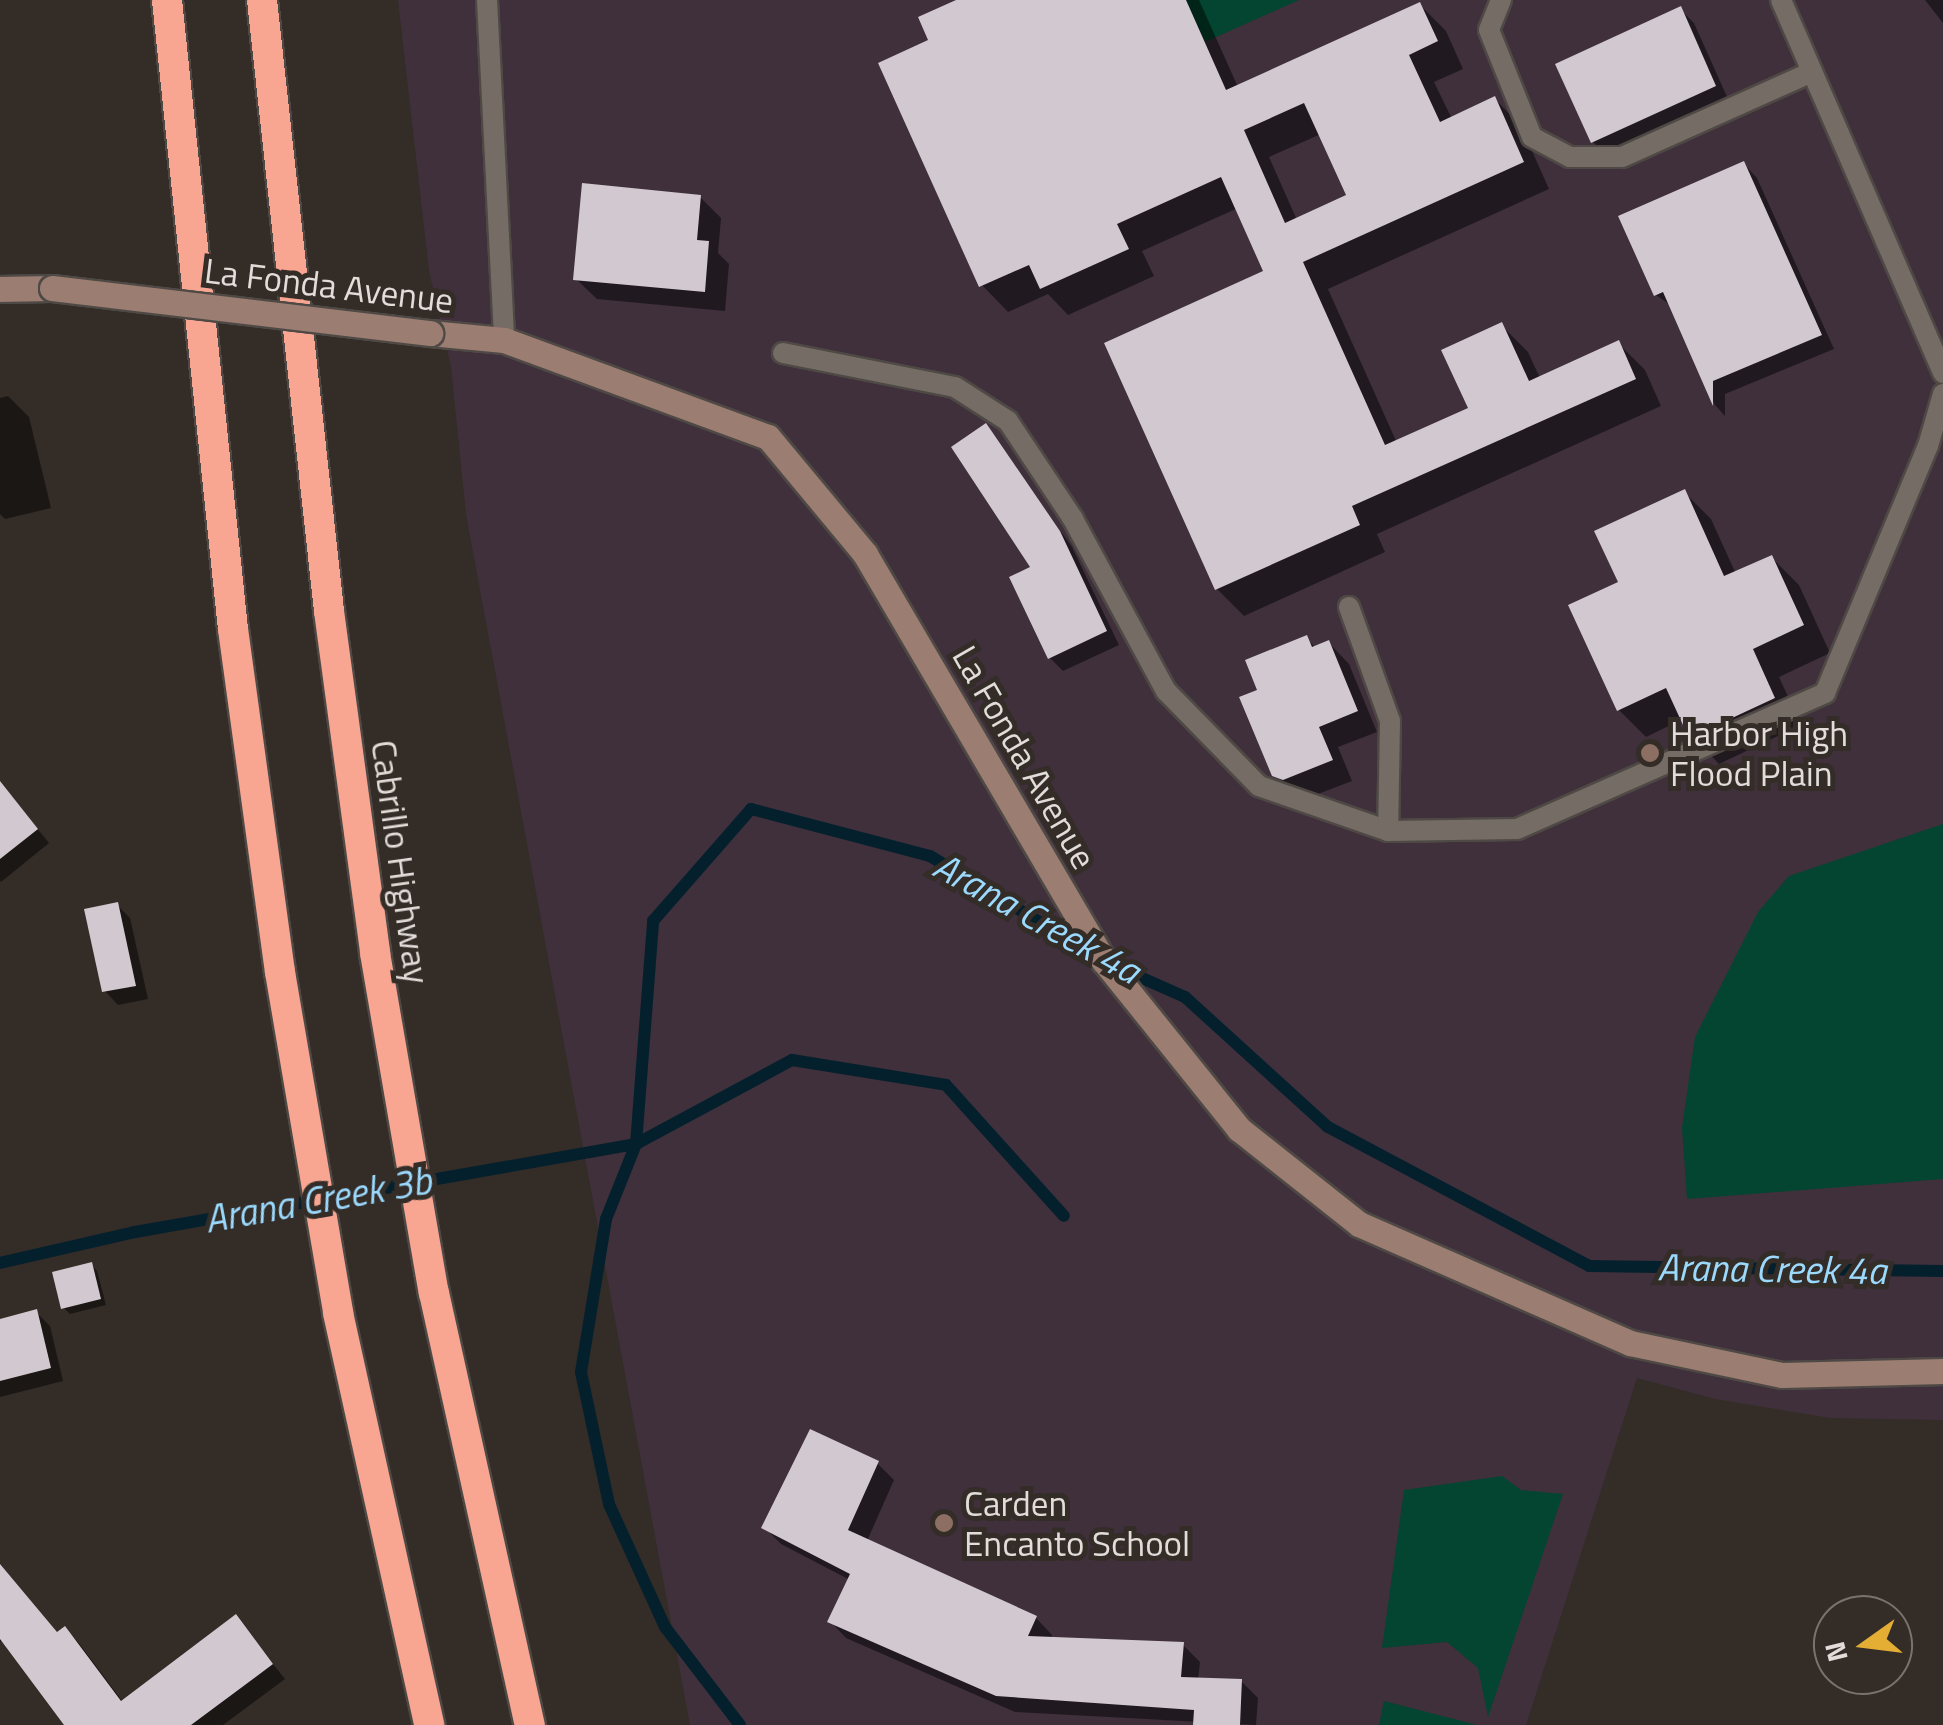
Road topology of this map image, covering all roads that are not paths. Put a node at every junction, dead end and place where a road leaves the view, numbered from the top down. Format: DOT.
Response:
graph roads {
  1 [pos="167,0"];
  2 [pos="262,0"];
  3 [pos="487,0"];
  4 [pos="1501,0"];
  5 [pos="1781,0"];
  6 [pos="1812,72"];
  7 [pos="0,288"];
  8 [pos="504,340"];
  9 [pos="784,353"];
  10 [pos="1943,373"];
  11 [pos="1943,394"];
  12 [pos="1936,445"];
  13 [pos="1349,607"];
  14 [pos="1388,831"];
  15 [pos="1943,1371"];
  16 [pos="429,1725"];
  17 [pos="530,1725"];
  1 -- 16 [label="highway"];
  2 -- 17 [label="highway, Cabrillo Highway"];
  3 -- 8 [label="lane"];
  4 -- 6 [label="lane"];
  5 -- 6 [label="lane"];
  6 -- 10 [label="lane"];
  7 -- 8 [label="street, La Fonda Avenue, bridge"];
  8 -- 15 [label="street, La Fonda Avenue"];
  9 -- 14 [label="lane"];
  11 -- 12 [label="lane"];
  12 -- 14 [label="lane"];
  13 -- 14 [label="lane"];
}
